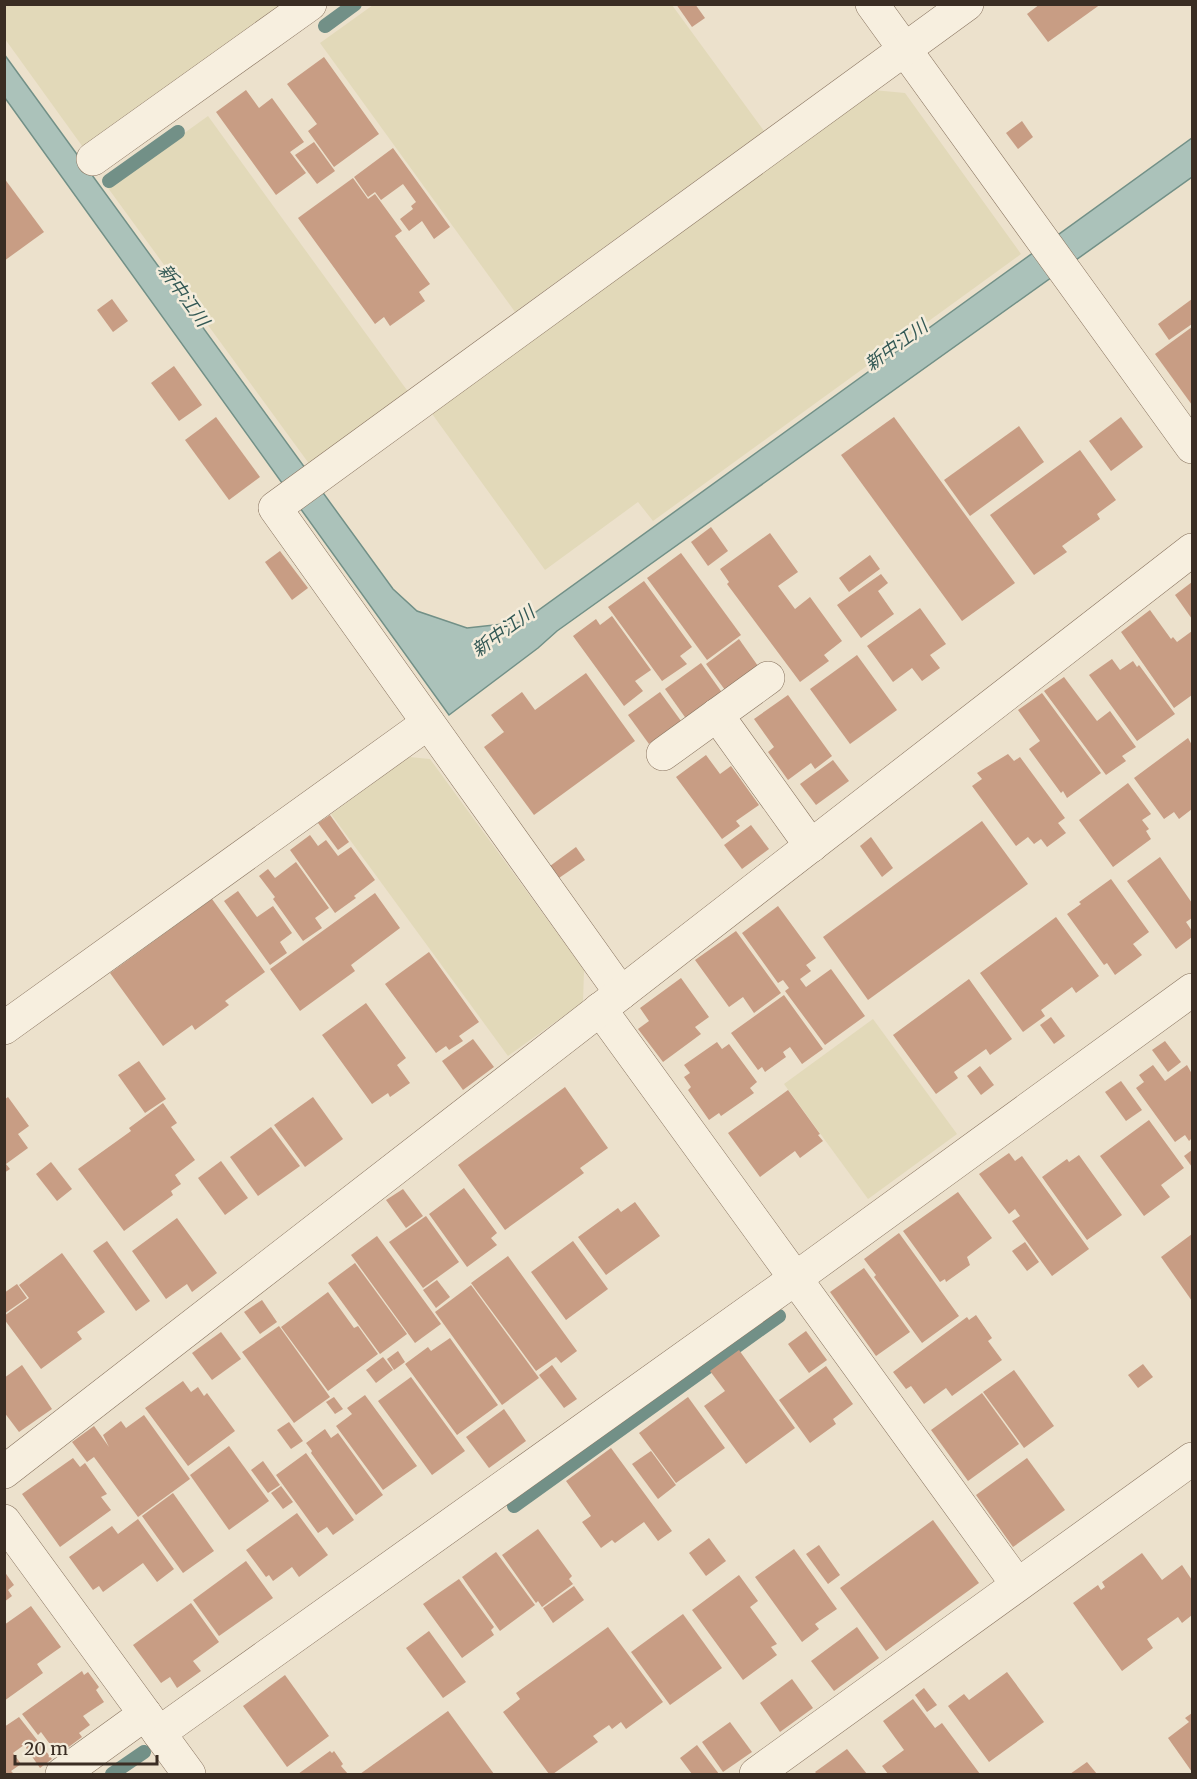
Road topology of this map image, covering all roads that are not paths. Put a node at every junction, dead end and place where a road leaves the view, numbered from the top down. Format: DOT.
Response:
graph roads {
  1 [pos="310,4"];
  2 [pos="872,4"];
  3 [pos="967,4"];
  4 [pos="904,49"];
  5 [pos="93,159"];
  6 [pos="1192,447"];
  7 [pos="1192,550"];
  8 [pos="768,678"];
  9 [pos="717,715"];
  10 [pos="428,723"];
  11 [pos="663,754"];
  12 [pos="811,846"];
  13 [pos="1192,990"];
  14 [pos="611,1001"];
  15 [pos="4,1028"];
  16 [pos="796,1278"];
  17 [pos="1192,1459"];
  18 [pos="4,1472"];
  19 [pos="4,1521"];
  20 [pos="1017,1584"];
  21 [pos="152,1724"];
  22 [pos="62,1774"];
  23 [pos="189,1774"];
  24 [pos="756,1774"];
  1 -- 5 [label="street"];
  2 -- 4 [label="street"];
  3 -- 4 [label="street"];
  4 -- 6 [label="street"];
  4 -- 10 [label="street"];
  7 -- 12 [label="street"];
  8 -- 9 [label="street"];
  9 -- 11 [label="street"];
  9 -- 12 [label="street"];
  10 -- 14 [label="street"];
  10 -- 15 [label="street"];
  12 -- 14 [label="street"];
  13 -- 16 [label="street"];
  14 -- 16 [label="street"];
  14 -- 18 [label="street"];
  16 -- 20 [label="street"];
  16 -- 21 [label="street"];
  17 -- 20 [label="street"];
  19 -- 21 [label="street"];
  20 -- 24 [label="street"];
  21 -- 22 [label="street"];
  21 -- 23 [label="street"];
}
